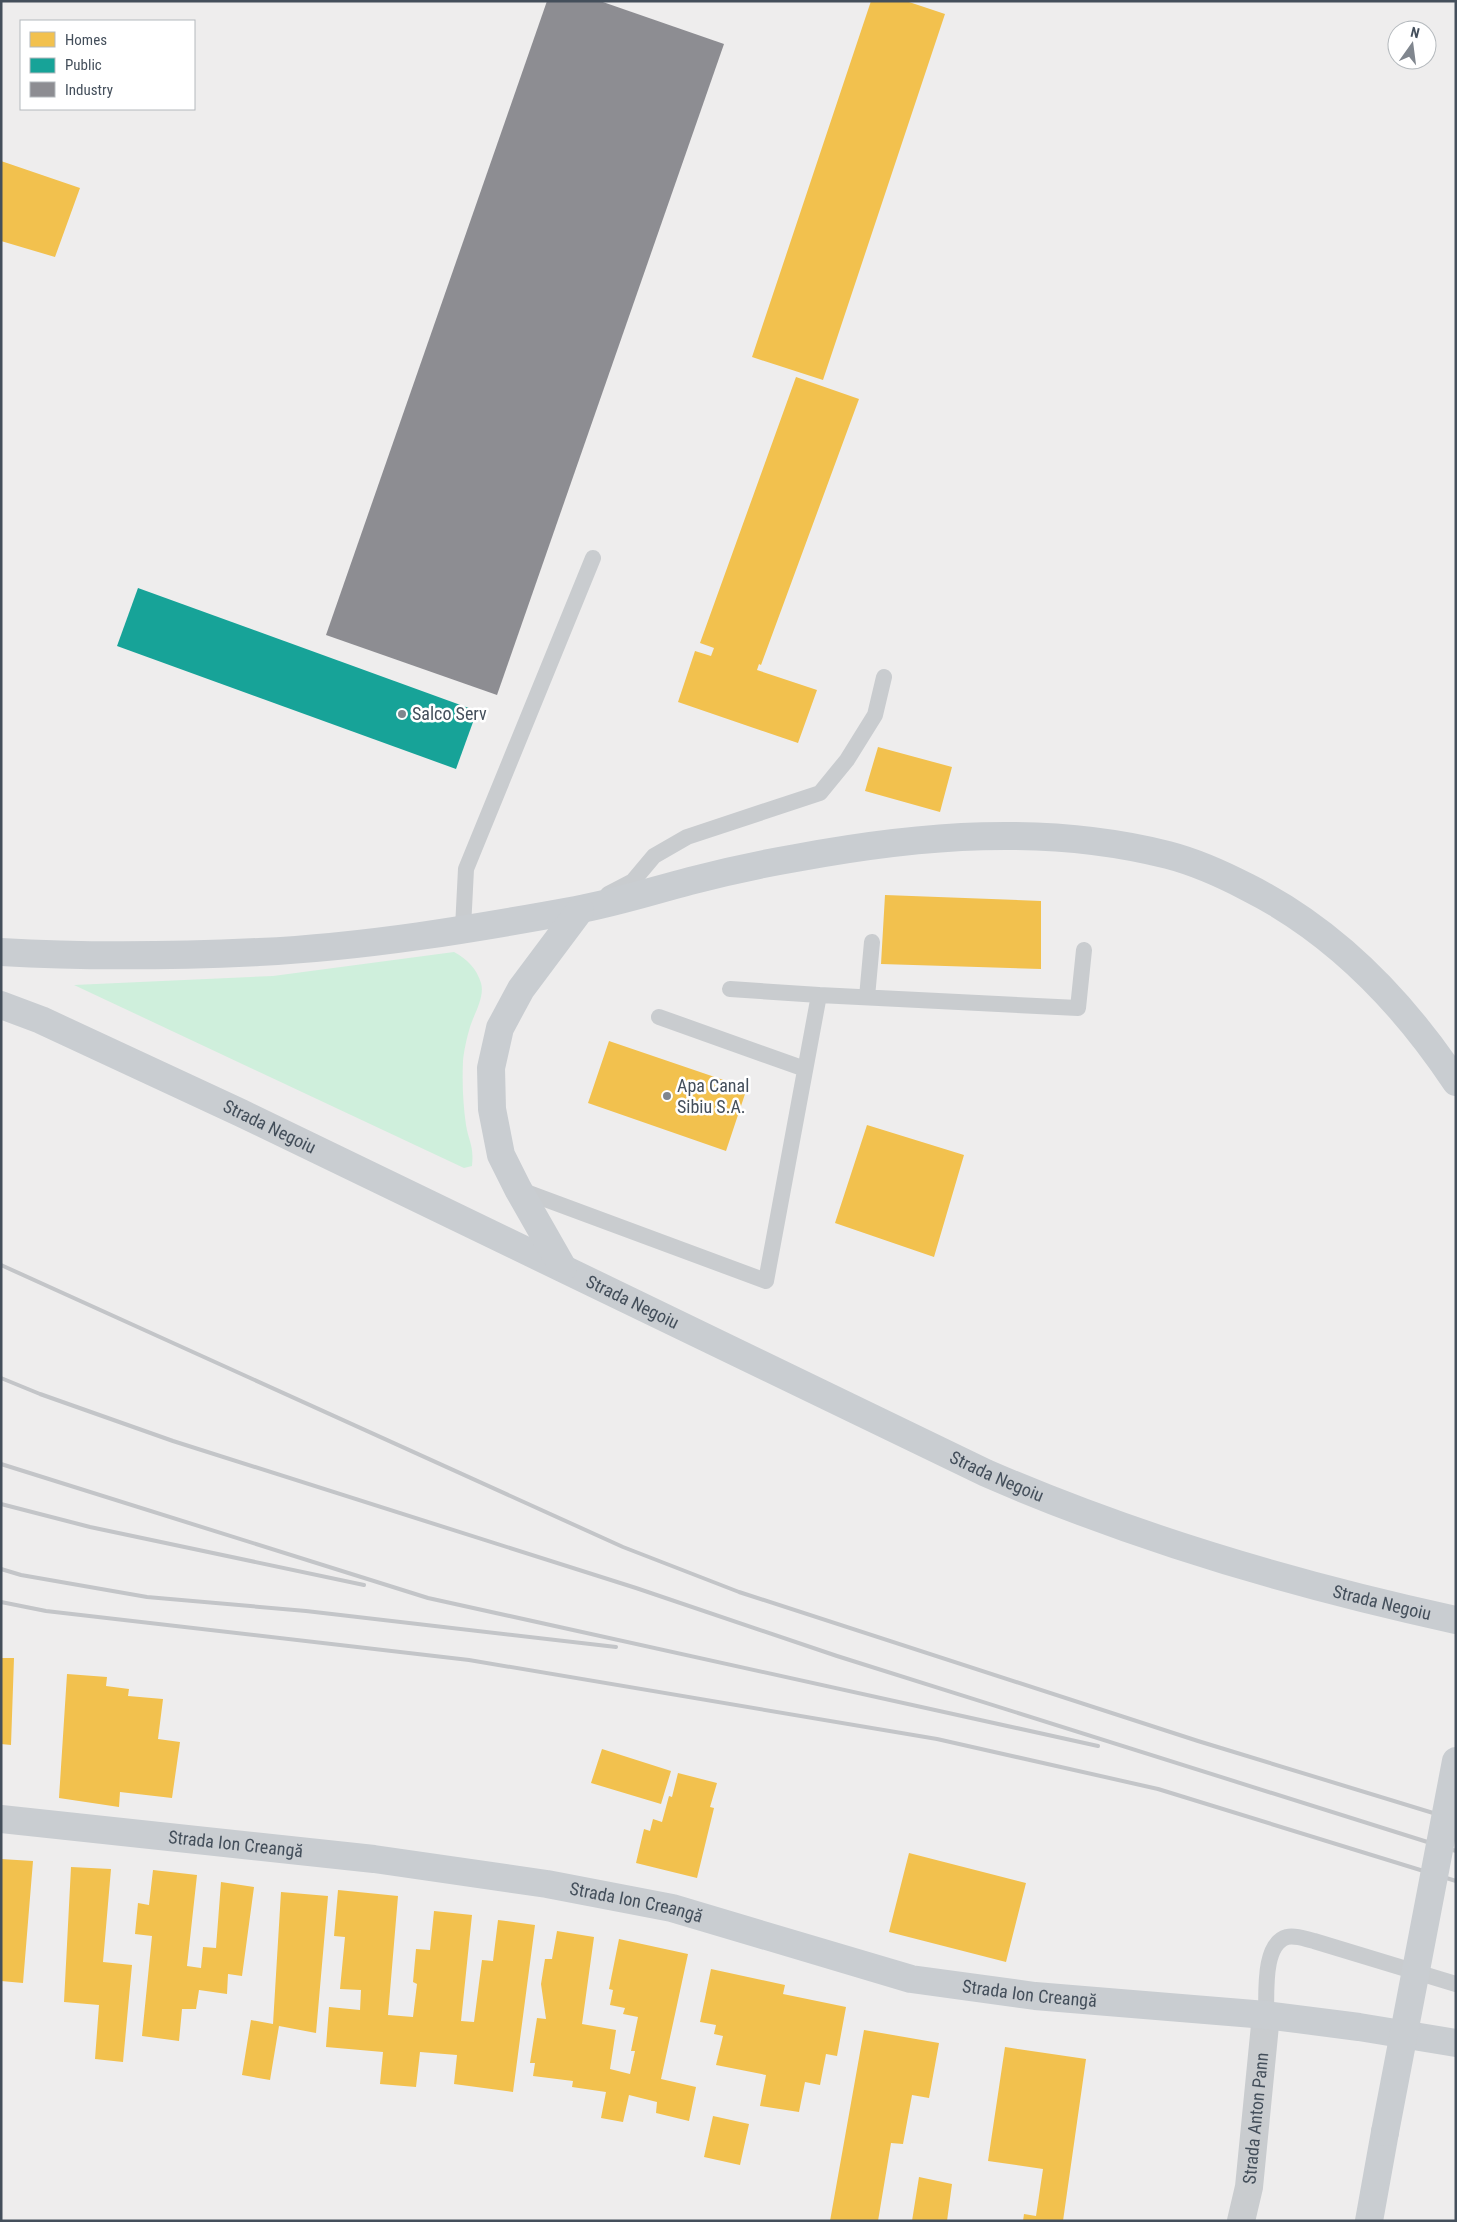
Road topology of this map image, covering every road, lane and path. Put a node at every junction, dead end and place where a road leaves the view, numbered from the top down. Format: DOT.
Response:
graph roads {
  1 [pos="593,558"];
  2 [pos="884,677"];
  3 [pos="580,910"];
  4 [pos="463,928"];
  5 [pos="872,942"];
  6 [pos="1084,950"];
  7 [pos="1,952"];
  8 [pos="730,989"];
  9 [pos="819,995"];
  10 [pos="867,997"];
  11 [pos="1,1005"];
  12 [pos="659,1018"];
  13 [pos="805,1070"];
  14 [pos="1456,1082"];
  15 [pos="518,1189"];
  16 [pos="563,1268"];
  17 [pos="1456,1620"];
  18 [pos="1456,1761"];
  19 [pos="1,1819"];
  20 [pos="1456,1984"];
  21 [pos="1266,2015"];
  22 [pos="1456,2042"];
  23 [pos="1241,2221"];
  24 [pos="1369,2221"];
  1 -- 4 [label="lane"];
  2 -- 3 [label="lane"];
  3 -- 4 [label="main road"];
  3 -- 14 [label="main road"];
  3 -- 15 [label="main road, Strada Negoiu"];
  4 -- 7 [label="main road"];
  5 -- 10 [label="lane"];
  6 -- 10 [label="lane"];
  8 -- 9 [label="lane"];
  9 -- 10 [label="lane"];
  9 -- 13 [label="lane"];
  11 -- 16 [label="main road, Strada Negoiu"];
  12 -- 13 [label="lane"];
  13 -- 15 [label="lane"];
  15 -- 16 [label="main road, Strada Negoiu"];
  16 -- 17 [label="main road, Strada Negoiu"];
  18 -- 24 [label="main road, bridge"];
  19 -- 21 [label="main road, Strada Ion Creangă"];
  20 -- 21 [label="lane"];
  21 -- 22 [label="main road, Strada Ion Creangă"];
  21 -- 23 [label="street, Strada Anton Pann"];
}
